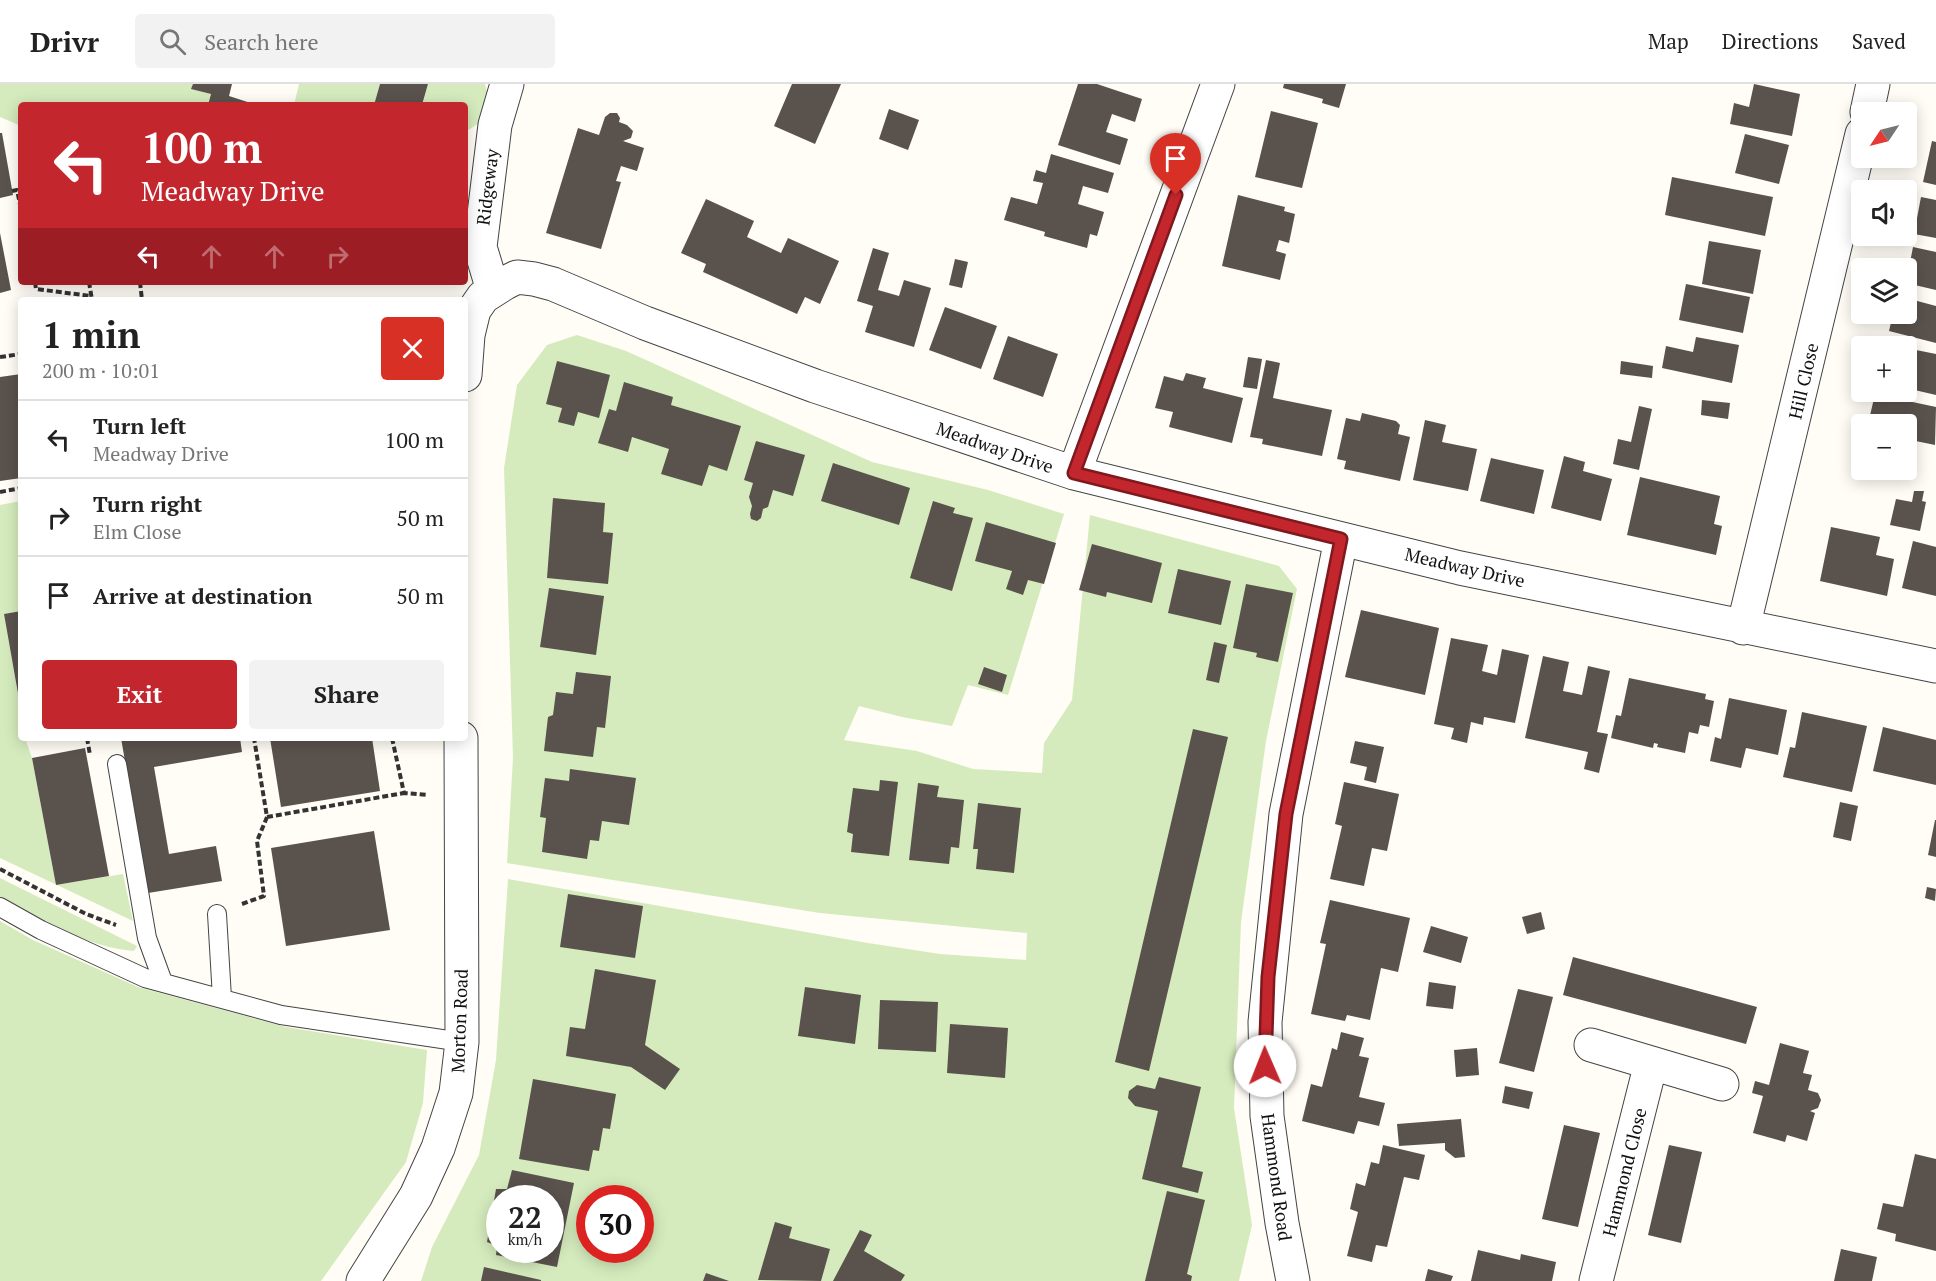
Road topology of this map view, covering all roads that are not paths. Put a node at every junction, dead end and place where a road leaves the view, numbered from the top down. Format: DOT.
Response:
graph roads {
  1 [pos="507,84"];
  2 [pos="1218,84"];
  3 [pos="1873,84"];
  4 [pos="1869,102"];
  5 [pos="1854,168"];
  6 [pos="493,290"];
  7 [pos="468,335"];
  8 [pos="1074,473"];
  9 [pos="1341,539"];
  10 [pos="1743,628"];
  11 [pos="1936,666"];
  12 [pos="461,741"];
  13 [pos="117,765"];
  14 [pos="0,908"];
  15 [pos="217,914"];
  16 [pos="163,982"];
  17 [pos="222,998"];
  18 [pos="462,1042"];
  19 [pos="1591,1045"];
  20 [pos="1651,1063"];
  21 [pos="1722,1084"];
  22 [pos="363,1281"];
  23 [pos="1293,1281"];
  24 [pos="1596,1281"];
  1 -- 6 [label="street, Ridgeway"];
  2 -- 8 [label="street"];
  3 -- 4 [label="street"];
  5 -- 10 [label="street, Hill Close"];
  6 -- 7 [label="street"];
  6 -- 8 [label="street, Meadway Drive"];
  8 -- 9 [label="street, Meadway Drive"];
  9 -- 10 [label="street, Meadway Drive"];
  9 -- 23 [label="street, Hammond Road"];
  10 -- 11 [label="street, Meadway Drive"];
  12 -- 18 [label="street, Morton Road"];
  13 -- 16 [label="lane"];
  14 -- 16 [label="lane"];
  15 -- 17 [label="lane"];
  16 -- 17 [label="lane"];
  17 -- 18 [label="lane"];
  18 -- 22 [label="street, Morton Road"];
  19 -- 20 [label="street"];
  20 -- 21 [label="street"];
  20 -- 24 [label="street, Hammond Close"];
}
